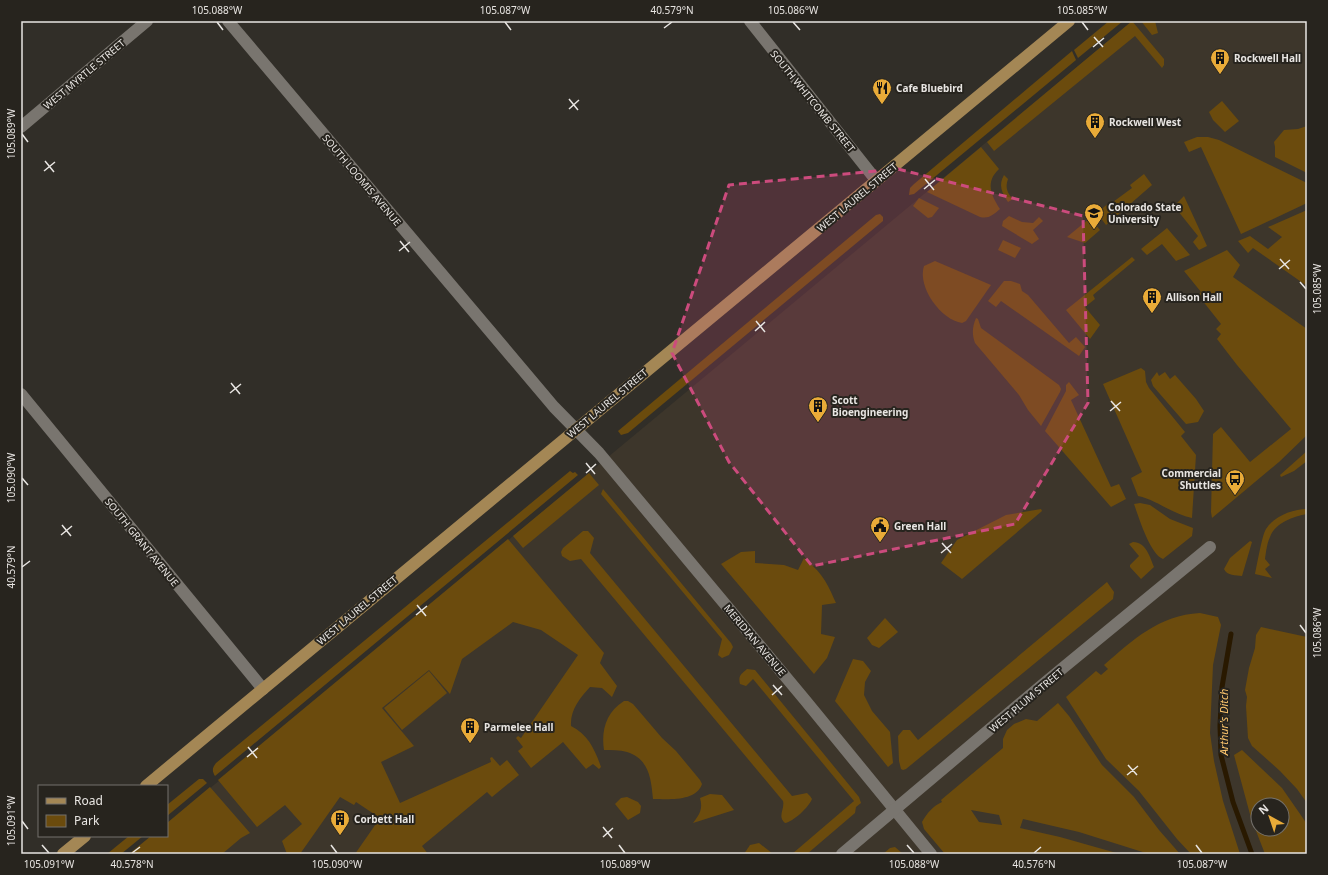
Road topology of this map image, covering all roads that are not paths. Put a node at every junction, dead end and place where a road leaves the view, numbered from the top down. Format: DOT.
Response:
graph roads {
  1 [pos="147,21"];
  2 [pos="228,21"];
  3 [pos="750,21"];
  4 [pos="1069,21"];
  5 [pos="21,127"];
  6 [pos="876,180"];
  7 [pos="21,394"];
  8 [pos="576,430"];
  9 [pos="1210,547"];
  10 [pos="263,689"];
  11 [pos="147,785"];
  12 [pos="895,810"];
  13 [pos="84,837"];
  14 [pos="63,854"];
  15 [pos="842,854"];
  16 [pos="931,854"];
  1 -- 5 [label="street, WEST MYRTLE STREET"];
  2 -- 8 [label="street, SOUTH LOOMIS AVENUE"];
  3 -- 6 [label="street, SOUTH WHITCOMB STREET"];
  4 -- 6 [label="main road, WEST LAUREL STREET"];
  6 -- 8 [label="main road, WEST LAUREL STREET"];
  7 -- 10 [label="street, SOUTH GRANT AVENUE"];
  8 -- 10 [label="main road, WEST LAUREL STREET"];
  8 -- 12 [label="street, MERIDIAN AVENUE"];
  9 -- 12 [label="street, WEST PLUM STREET"];
  10 -- 11 [label="main road, WEST LAUREL STREET"];
  12 -- 15 [label="street, WEST PLUM STREET"];
  12 -- 16 [label="street, MERIDIAN AVENUE"];
  13 -- 14 [label="main road"];
}
